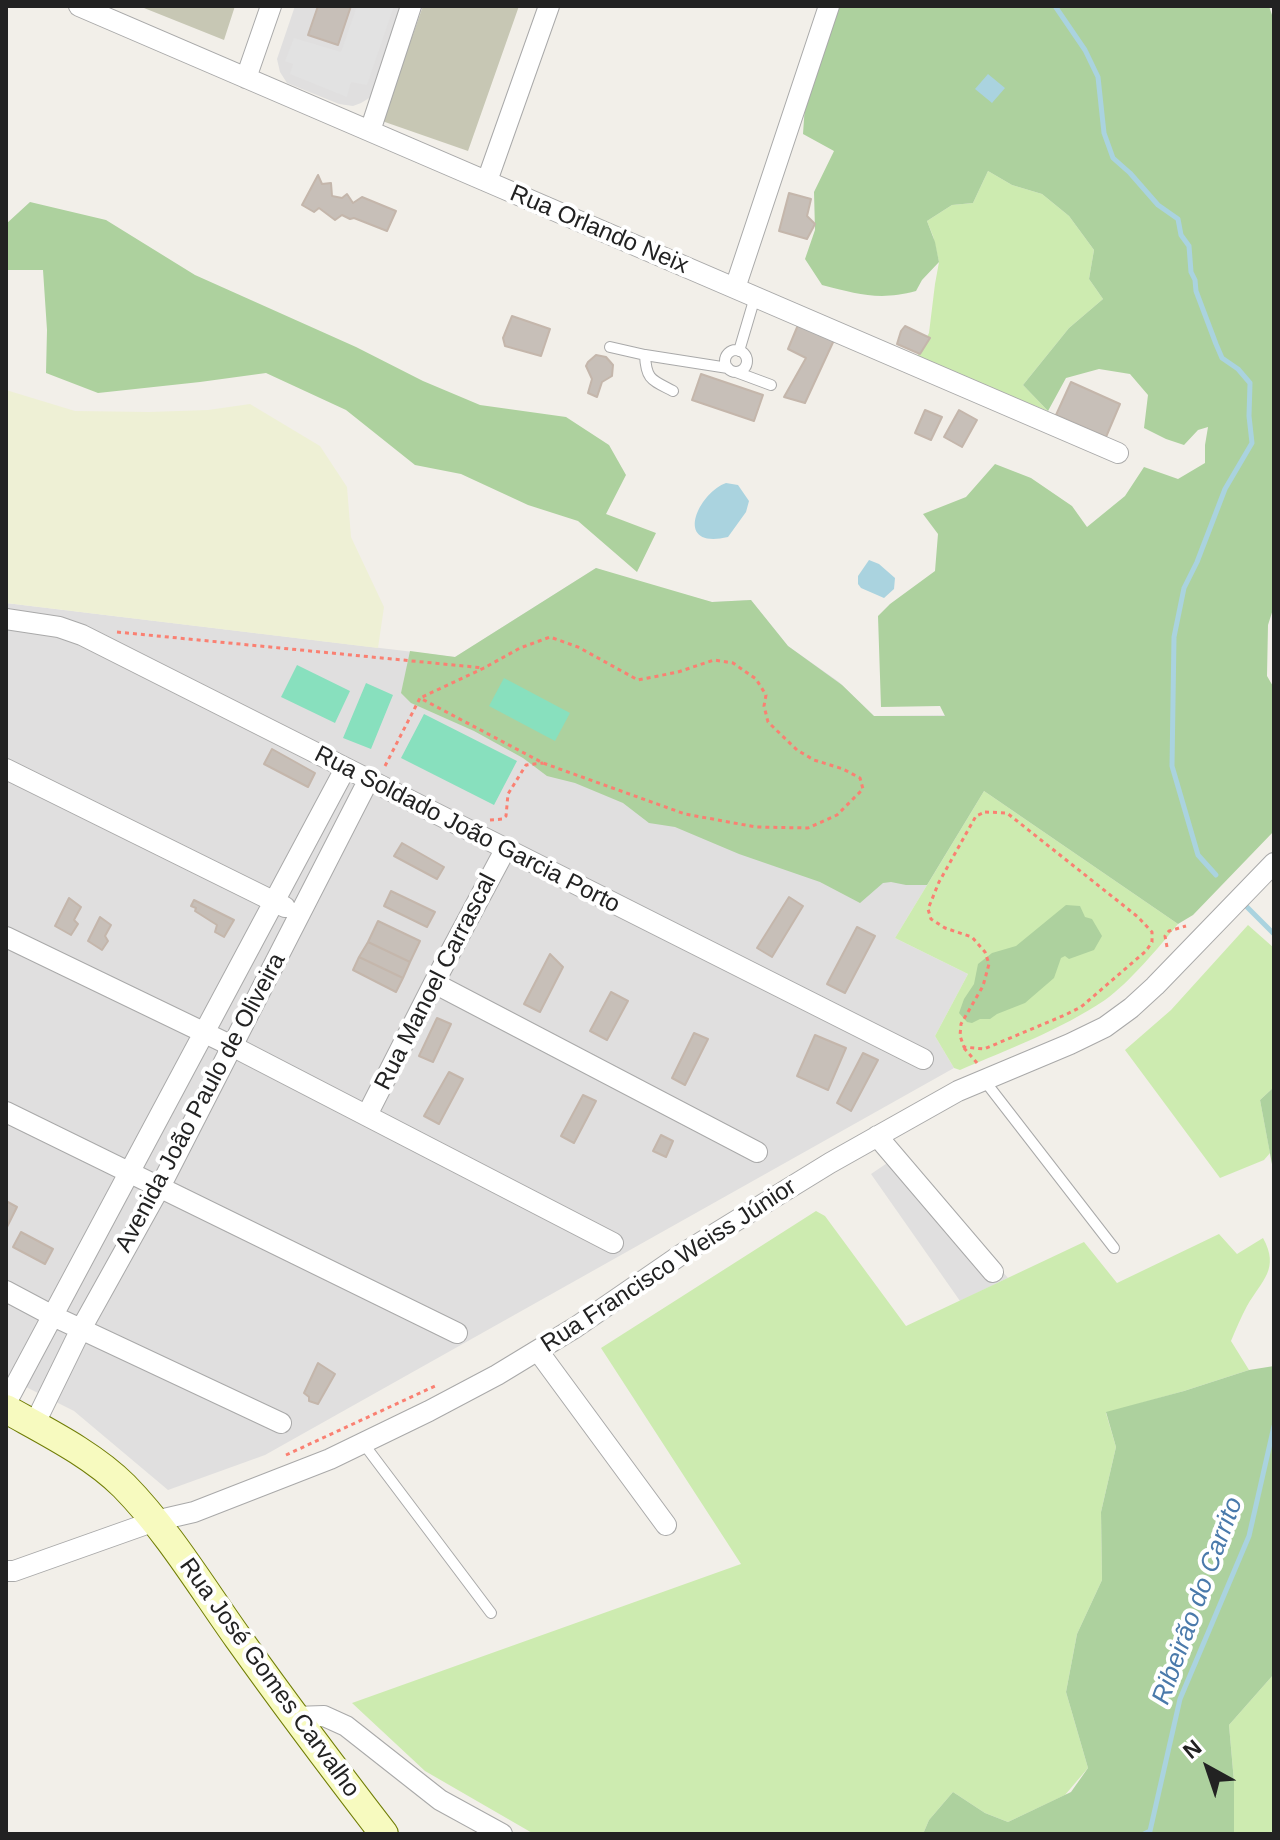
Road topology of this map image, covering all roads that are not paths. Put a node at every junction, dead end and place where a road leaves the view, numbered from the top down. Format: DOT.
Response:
graph roads {
  1 [pos="79,6"];
  2 [pos="271,6"];
  3 [pos="411,6"];
  4 [pos="549,6"];
  5 [pos="829,6"];
  6 [pos="246,78"];
  7 [pos="370,131"];
  8 [pos="487,181"];
  9 [pos="735,288"];
  10 [pos="755,297"];
  11 [pos="610,347"];
  12 [pos="739,351"];
  13 [pos="645,355"];
  14 [pos="732,370"];
  15 [pos="771,385"];
  16 [pos="673,391"];
  17 [pos="1118,453"];
  18 [pos="6,619"];
  19 [pos="6,769"];
  20 [pos="345,769"];
  21 [pos="372,782"];
  22 [pos="505,850"];
  23 [pos="1274,863"];
  24 [pos="275,902"];
  25 [pos="299,915"];
  26 [pos="6,937"];
  27 [pos="434,983"];
  28 [pos="205,1033"];
  29 [pos="232,1046"];
  30 [pos="923,1059"];
  31 [pos="984,1080"];
  32 [pos="6,1112"];
  33 [pos="367,1115"];
  34 [pos="877,1136"];
  35 [pos="757,1152"];
  36 [pos="130,1173"];
  37 [pos="160,1187"];
  38 [pos="613,1243"];
  39 [pos="1114,1248"];
  40 [pos="993,1272"];
  41 [pos="6,1291"];
  42 [pos="53,1316"];
  43 [pos="78,1327"];
  44 [pos="457,1333"];
  45 [pos="39,1342"];
  46 [pos="538,1351"];
  47 [pos="68,1356"];
  48 [pos="6,1406"];
  49 [pos="281,1423"];
  50 [pos="34,1425"];
  51 [pos="363,1443"];
  52 [pos="155,1521"];
  53 [pos="666,1525"];
  54 [pos="6,1571"];
  55 [pos="491,1613"];
  56 [pos="294,1717"];
  57 [pos="384,1834"];
  58 [pos="502,1834"];
  1 -- 6 [label="street, Rua Orlando Neix"];
  2 -- 6 [label="street"];
  3 -- 7 [label="street"];
  4 -- 8 [label="street"];
  5 -- 9 [label="street"];
  6 -- 7 [label="street, Rua Orlando Neix"];
  7 -- 8 [label="street, Rua Orlando Neix"];
  8 -- 9 [label="street, Rua Orlando Neix"];
  9 -- 10 [label="street, Rua Orlando Neix"];
  10 -- 12 [label="lane"];
  10 -- 17 [label="street, Rua Orlando Neix"];
  11 -- 13 [label="lane"];
  12 -- 14 [label="lane"];
  12 -- 14 [label="lane"];
  13 -- 14 [label="lane"];
  13 -- 16 [label="lane"];
  14 -- 15 [label="lane"];
  18 -- 20 [label="street, Rua Soldado João Garcia Porto"];
  19 -- 24 [label="street"];
  20 -- 21 [label="street, Rua Soldado João Garcia Porto"];
  20 -- 24 [label="street, Avenida João Paulo de Oliveira"];
  21 -- 22 [label="street, Rua Soldado João Garcia Porto"];
  21 -- 25 [label="street, Avenida João Paulo de Oliveira"];
  22 -- 27 [label="street, Rua Manoel Carrascal"];
  22 -- 30 [label="street, Rua Soldado João Garcia Porto"];
  23 -- 31 [label="street, Rua Francisco Weiss Júnior"];
  24 -- 25 [label="street"];
  24 -- 28 [label="street, Avenida João Paulo de Oliveira"];
  25 -- 29 [label="street, Avenida João Paulo de Oliveira"];
  26 -- 28 [label="street"];
  27 -- 33 [label="street, Rua Manoel Carrascal"];
  27 -- 35 [label="street"];
  28 -- 29 [label="street"];
  28 -- 36 [label="street, Avenida João Paulo de Oliveira"];
  29 -- 33 [label="street"];
  29 -- 37 [label="street, Avenida João Paulo de Oliveira"];
  31 -- 34 [label="street, Rua Francisco Weiss Júnior"];
  31 -- 39 [label="lane"];
  32 -- 36 [label="street"];
  33 -- 38 [label="street"];
  34 -- 40 [label="street"];
  34 -- 46 [label="street, Rua Francisco Weiss Júnior"];
  36 -- 37 [label="street"];
  36 -- 42 [label="street, Avenida João Paulo de Oliveira"];
  37 -- 43 [label="street, Avenida João Paulo de Oliveira"];
  37 -- 44 [label="street"];
  41 -- 42 [label="street"];
  42 -- 43 [label="street"];
  42 -- 45 [label="street, Avenida João Paulo de Oliveira"];
  43 -- 47 [label="street, Avenida João Paulo de Oliveira"];
  43 -- 49 [label="street"];
  45 -- 47 [label="street"];
  45 -- 48 [label="street, Avenida João Paulo de Oliveira"];
  46 -- 51 [label="street, Rua Francisco Weiss Júnior"];
  46 -- 53 [label="street"];
  47 -- 50 [label="street, Avenida João Paulo de Oliveira"];
  48 -- 50 [label="main road, Rua José Gomes Carvalho"];
  50 -- 52 [label="main road, Rua José Gomes Carvalho"];
  51 -- 52 [label="street, Rua Francisco Weiss Júnior"];
  51 -- 55 [label="lane"];
  52 -- 54 [label="street, Rua Francisco Weiss Júnior"];
  52 -- 56 [label="main road, Rua José Gomes Carvalho"];
  56 -- 57 [label="main road, Rua José Gomes Carvalho"];
  56 -- 58 [label="street"];
}
